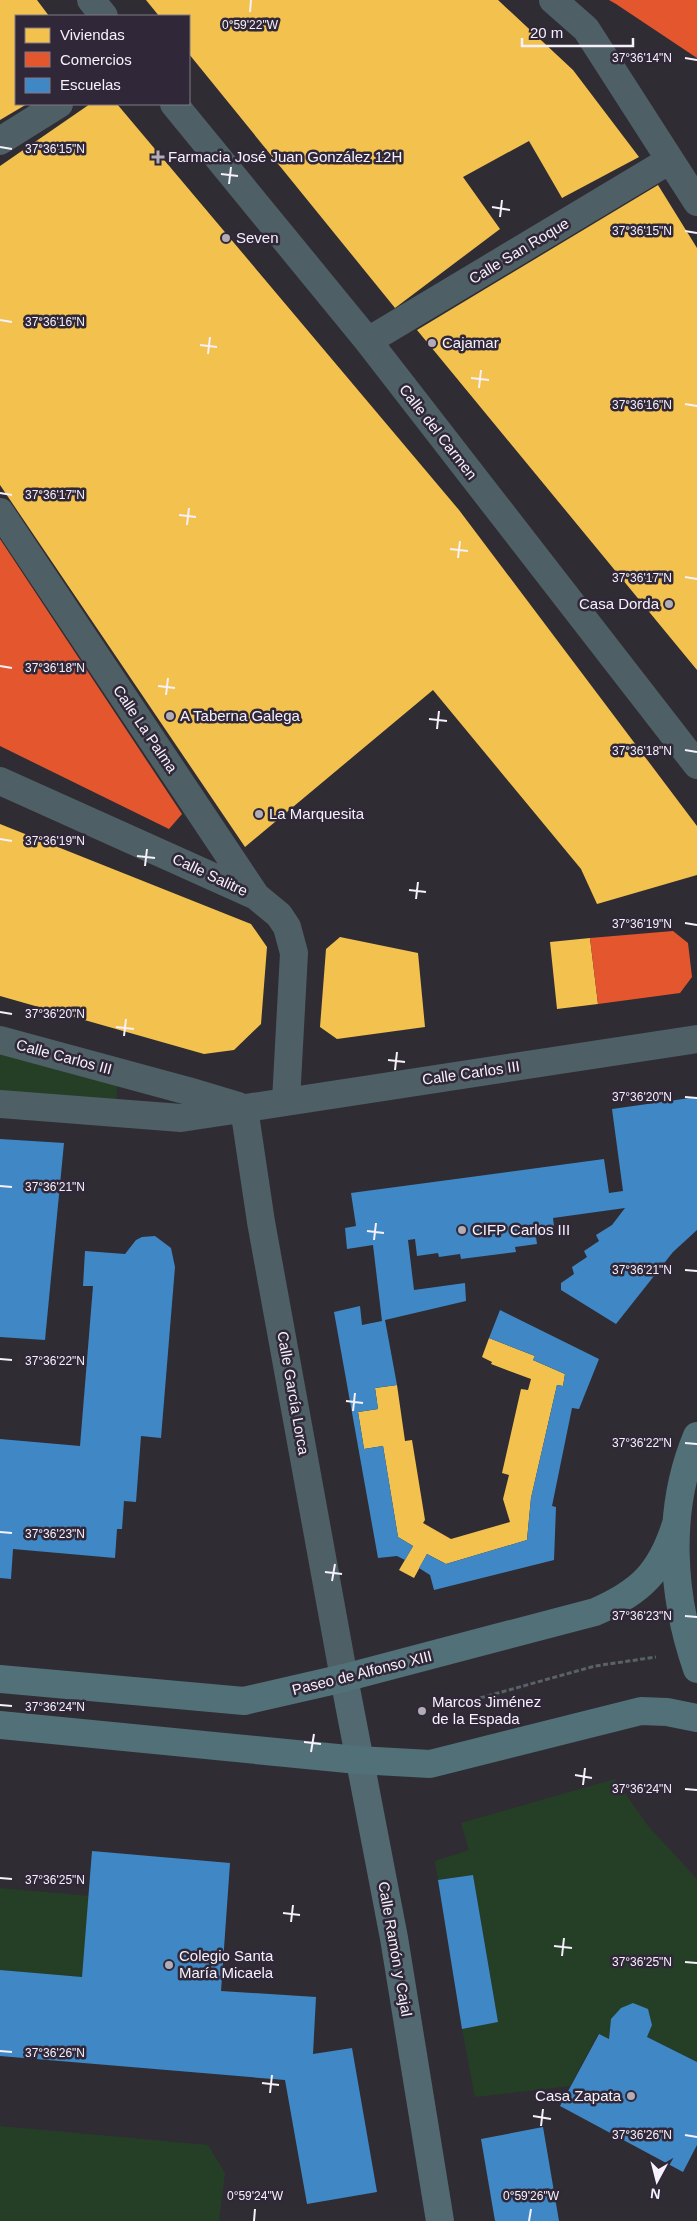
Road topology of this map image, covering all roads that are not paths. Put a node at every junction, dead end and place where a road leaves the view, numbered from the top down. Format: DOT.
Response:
graph roads {
  1 [pos="91,0"];
  2 [pos="553,0"];
  3 [pos="103,15"];
  4 [pos="57,105"];
  5 [pos="175,105"];
  6 [pos="0,140"];
  7 [pos="670,160"];
  8 [pos="697,202"];
  9 [pos="368,341"];
  10 [pos="0,512"];
  11 [pos="697,765"];
  12 [pos="0,782"];
  13 [pos="256,896"];
  14 [pos="697,1039"];
  15 [pos="0,1040"];
  16 [pos="286,1101"];
  17 [pos="0,1104"];
  18 [pos="244,1108"];
  19 [pos="697,1436"];
  20 [pos="676,1524"];
  21 [pos="697,1669"];
  22 [pos="344,1678"];
  23 [pos="0,1679"];
  24 [pos="697,1718"];
  25 [pos="0,1726"];
  26 [pos="358,1760"];
  27 [pos="440,2221"];
  1 -- 3 [label="street"];
  2 -- 7 [label="street"];
  4 -- 6 [label="street"];
  5 -- 9 [label="street, Calle del Carmen"];
  7 -- 8 [label="street"];
  7 -- 9 [label="street, Calle San Roque"];
  9 -- 11 [label="street, Calle del Carmen"];
  10 -- 13 [label="street, Calle La Palma"];
  12 -- 13 [label="street, Calle Salitre"];
  13 -- 16 [label="street"];
  14 -- 16 [label="street, Calle Carlos III"];
  15 -- 18 [label="street, Calle Carlos III"];
  16 -- 18 [label="street, Calle Carlos III"];
  17 -- 18 [label="street, Calle Carlos III"];
  18 -- 22 [label="street, Calle García Lorca"];
  19 -- 20 [label="main road"];
  20 -- 21 [label="main road"];
  20 -- 22 [label="main road, Paseo de Alfonso XIII"];
  22 -- 23 [label="main road, Paseo de Alfonso XIII"];
  22 -- 26 [label="main road, Calle Ramón y Cajal"];
  24 -- 26 [label="main road"];
  25 -- 26 [label="main road"];
  26 -- 27 [label="main road, Calle Ramón y Cajal"];
}
